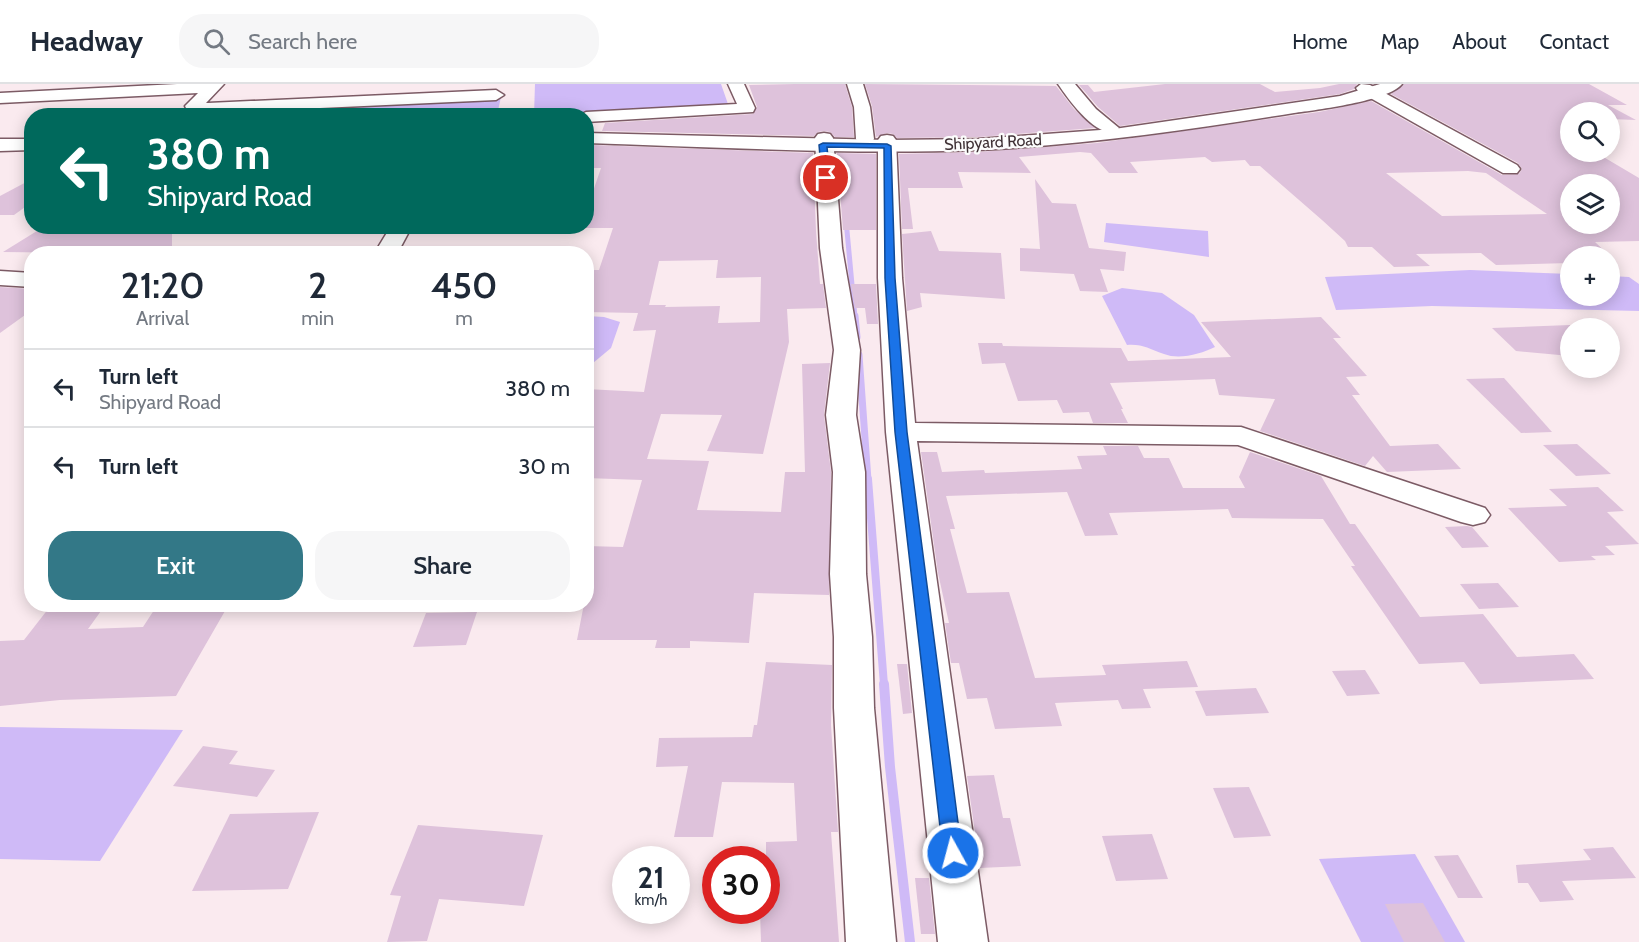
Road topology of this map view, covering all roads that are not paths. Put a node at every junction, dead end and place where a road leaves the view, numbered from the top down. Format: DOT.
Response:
graph roads {
  1 [pos="736,84"];
  2 [pos="855,84"];
  3 [pos="1066,84"];
  4 [pos="1394,84"];
  5 [pos="214,86"];
  6 [pos="1370,88"];
  7 [pos="496,95"];
  8 [pos="0,98"];
  9 [pos="594,117"];
  10 [pos="1110,128"];
  11 [pos="594,131"];
  12 [pos="24,138"];
  13 [pos="594,138"];
  14 [pos="0,140"];
  15 [pos="823,142"];
  16 [pos="880,142"];
  17 [pos="24,144"];
  18 [pos="0,145"];
  19 [pos="1509,170"];
  20 [pos="0,278"];
  21 [pos="24,280"];
  22 [pos="901,432"];
  23 [pos="1473,514"];
  24 [pos="871,942"];
  25 [pos="963,942"];
  1 -- 9 [label="street"];
  2 -- 16 [label="street"];
  3 -- 10 [label="street"];
  4 -- 6 [label="street, Shipyard Road"];
  5 -- 7 [label="street"];
  5 -- 8 [label="street"];
  6 -- 10 [label="street, Shipyard Road"];
  6 -- 16 [label="street, Shipyard Road"];
  6 -- 19 [label="street"];
  10 -- 16 [label="street, Shipyard Road"];
  11 -- 15 [label="street, Shipyard Road"];
  12 -- 14 [label="street"];
  13 -- 15 [label="street, Shipyard Road"];
  15 -- 16 [label="street, Shipyard Road"];
  15 -- 24 [label="street"];
  16 -- 22 [label="street"];
  17 -- 18 [label="street"];
  20 -- 21 [label="street"];
  22 -- 23 [label="street"];
  22 -- 25 [label="street"];
}
